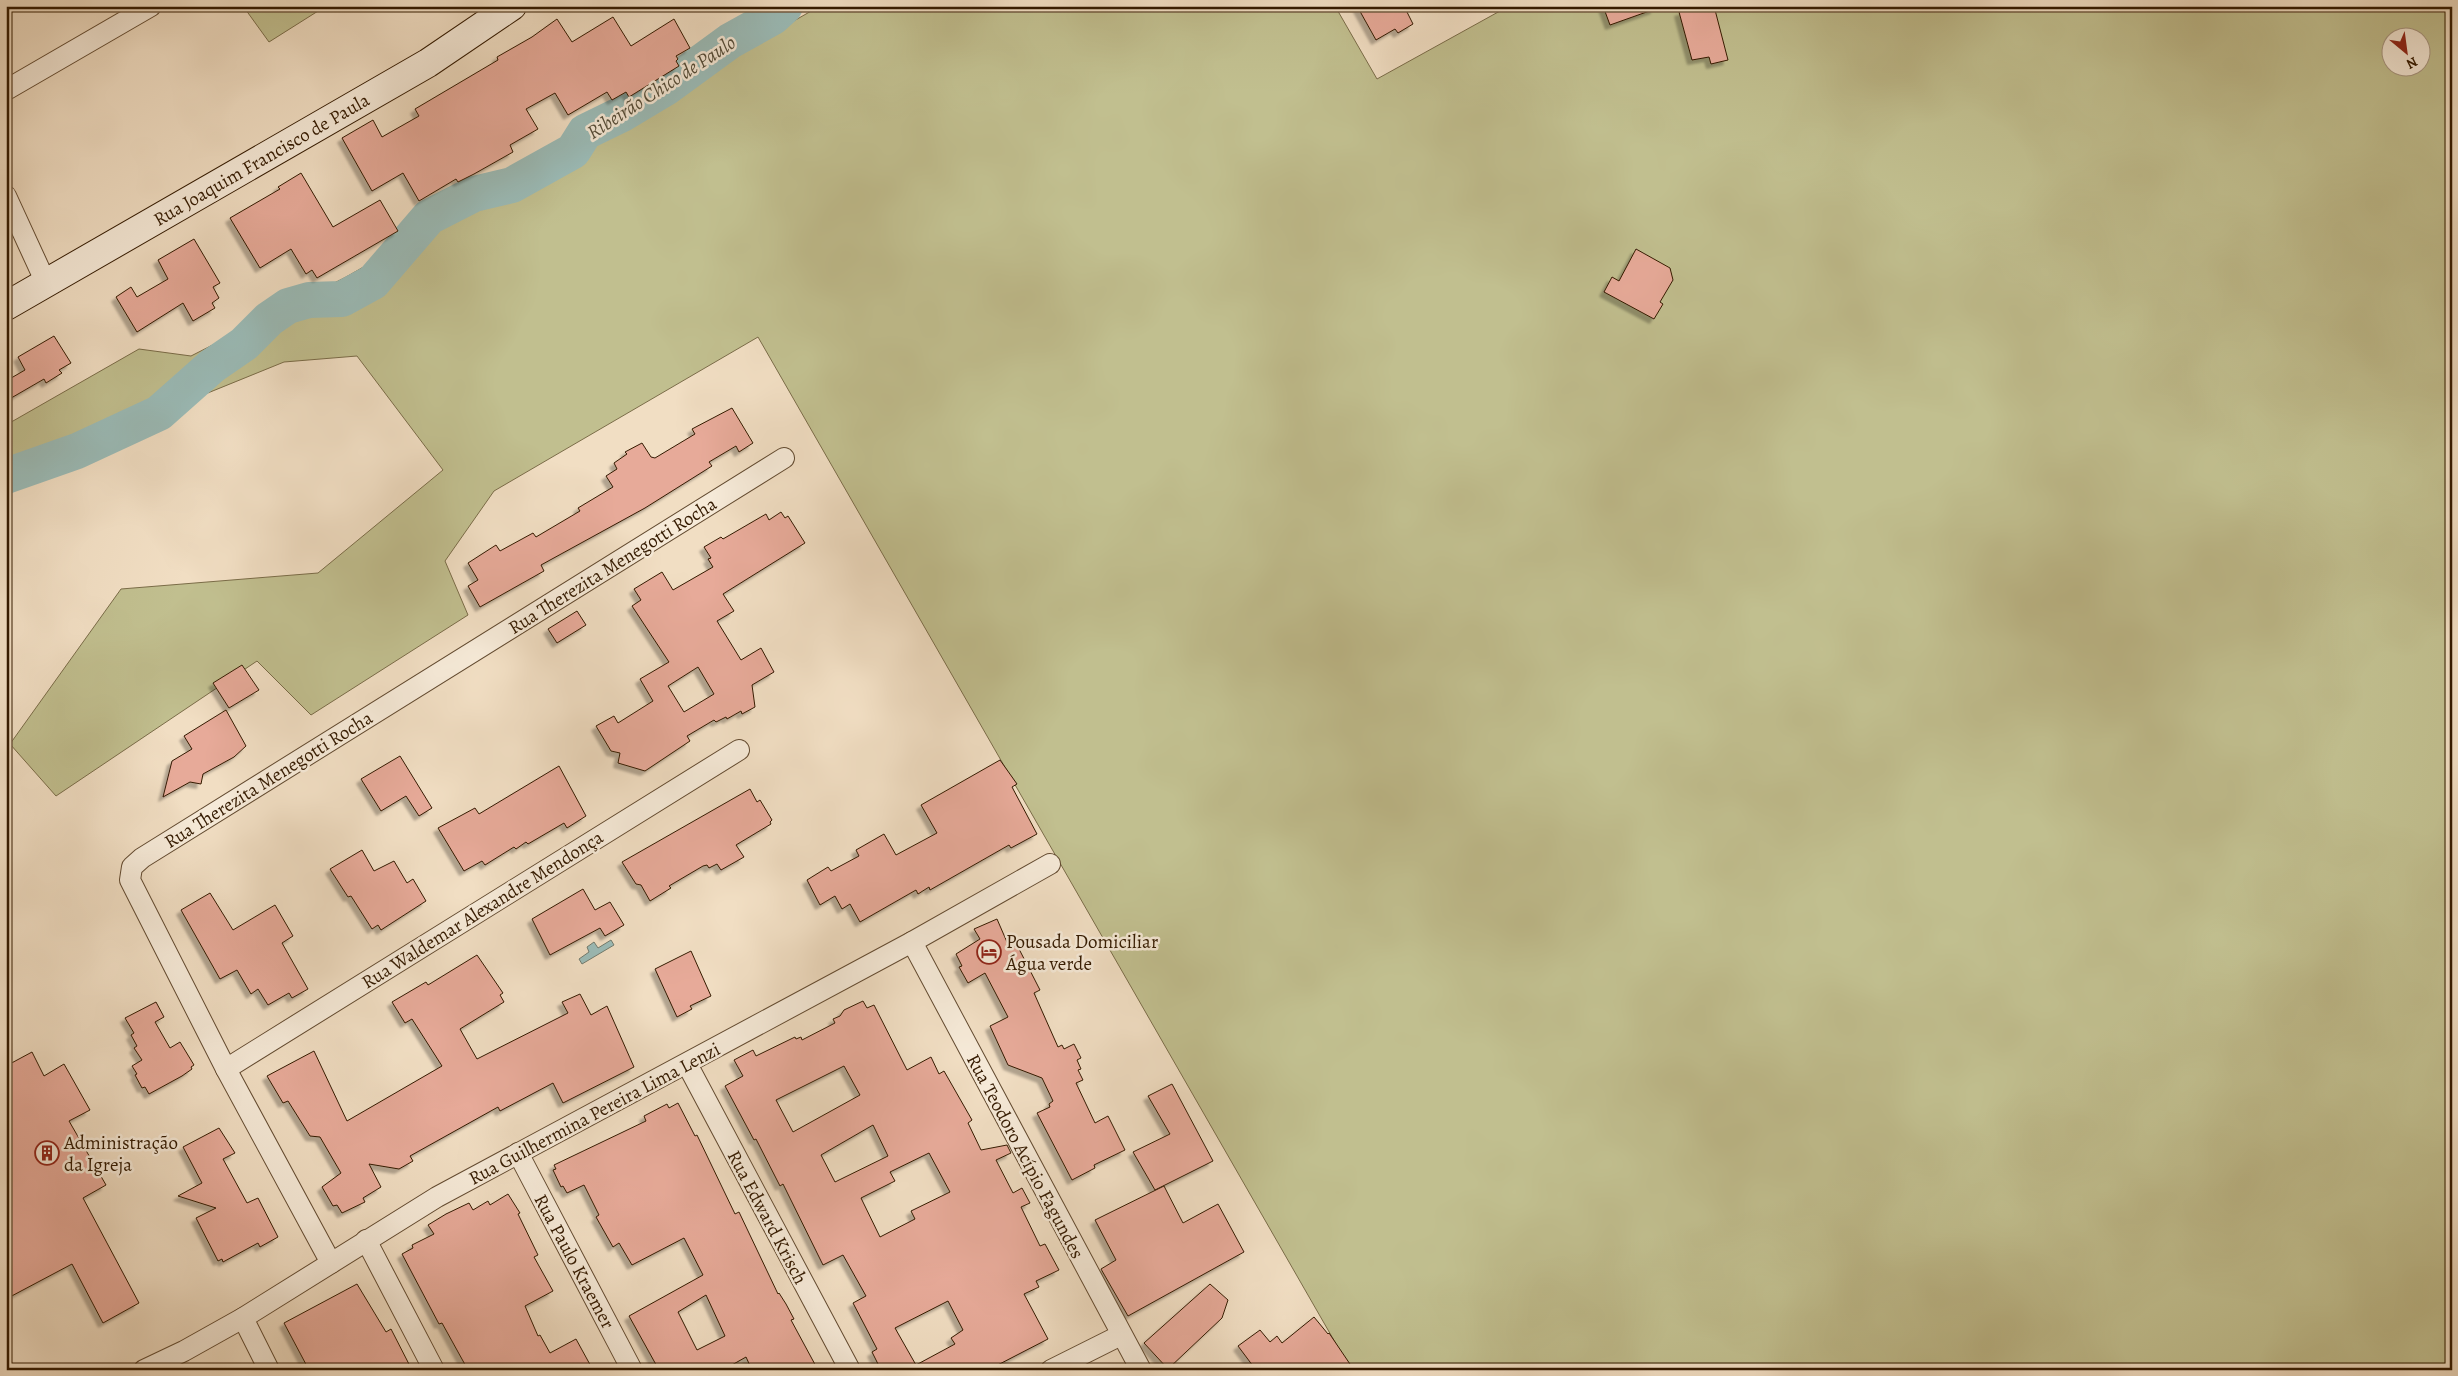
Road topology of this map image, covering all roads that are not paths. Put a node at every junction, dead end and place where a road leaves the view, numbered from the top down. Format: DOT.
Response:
graph roads {
  1 [pos="151,6"];
  2 [pos="512,6"];
  3 [pos="6,90"];
  4 [pos="6,196"];
  5 [pos="46,282"];
  6 [pos="6,306"];
  7 [pos="784,458"];
  8 [pos="739,750"];
  9 [pos="1050,864"];
  10 [pos="912,942"];
  11 [pos="687,1064"];
  12 [pos="226,1069"];
  13 [pos="518,1153"];
  14 [pos="366,1240"];
  15 [pos="331,1263"];
  16 [pos="243,1318"];
  17 [pos="1121,1335"];
  18 [pos="144,1370"];
  19 [pos="270,1370"];
  20 [pos="434,1370"];
  21 [pos="632,1370"];
  22 [pos="850,1370"];
  23 [pos="1051,1370"];
  24 [pos="1141,1370"];
  1 -- 3 [label="street"];
  2 -- 5 [label="main road, Rua Joaquim Francisco de Paula"];
  4 -- 5 [label="street"];
  5 -- 6 [label="main road, Rua Joaquim Francisco de Paula"];
  7 -- 12 [label="street, Rua Therezita Menegotti Rocha"];
  8 -- 12 [label="street, Rua Waldemar Alexandre Mendonça"];
  9 -- 10 [label="street, Rua Guilhermina Pereira Lima Lenzi"];
  10 -- 11 [label="street, Rua Guilhermina Pereira Lima Lenzi"];
  10 -- 17 [label="street, Rua Teodoro Acípio Fagundes"];
  11 -- 13 [label="street, Rua Guilhermina Pereira Lima Lenzi"];
  11 -- 22 [label="street, Rua Edward Krisch"];
  12 -- 15 [label="street, Rua Therezita Menegotti Rocha"];
  13 -- 14 [label="street, Rua Guilhermina Pereira Lima Lenzi"];
  13 -- 21 [label="street, Rua Paulo Kraemer"];
  14 -- 15 [label="street, Rua Guilhermina Pereira Lima Lenzi"];
  14 -- 20 [label="street"];
  15 -- 16 [label="street, Rua Guilhermina Pereira Lima Lenzi"];
  16 -- 18 [label="street, Rua Guilhermina Pereira Lima Lenzi"];
  16 -- 19 [label="street"];
  17 -- 23 [label="street"];
  17 -- 24 [label="street, Rua Teodoro Acípio Fagundes"];
}
